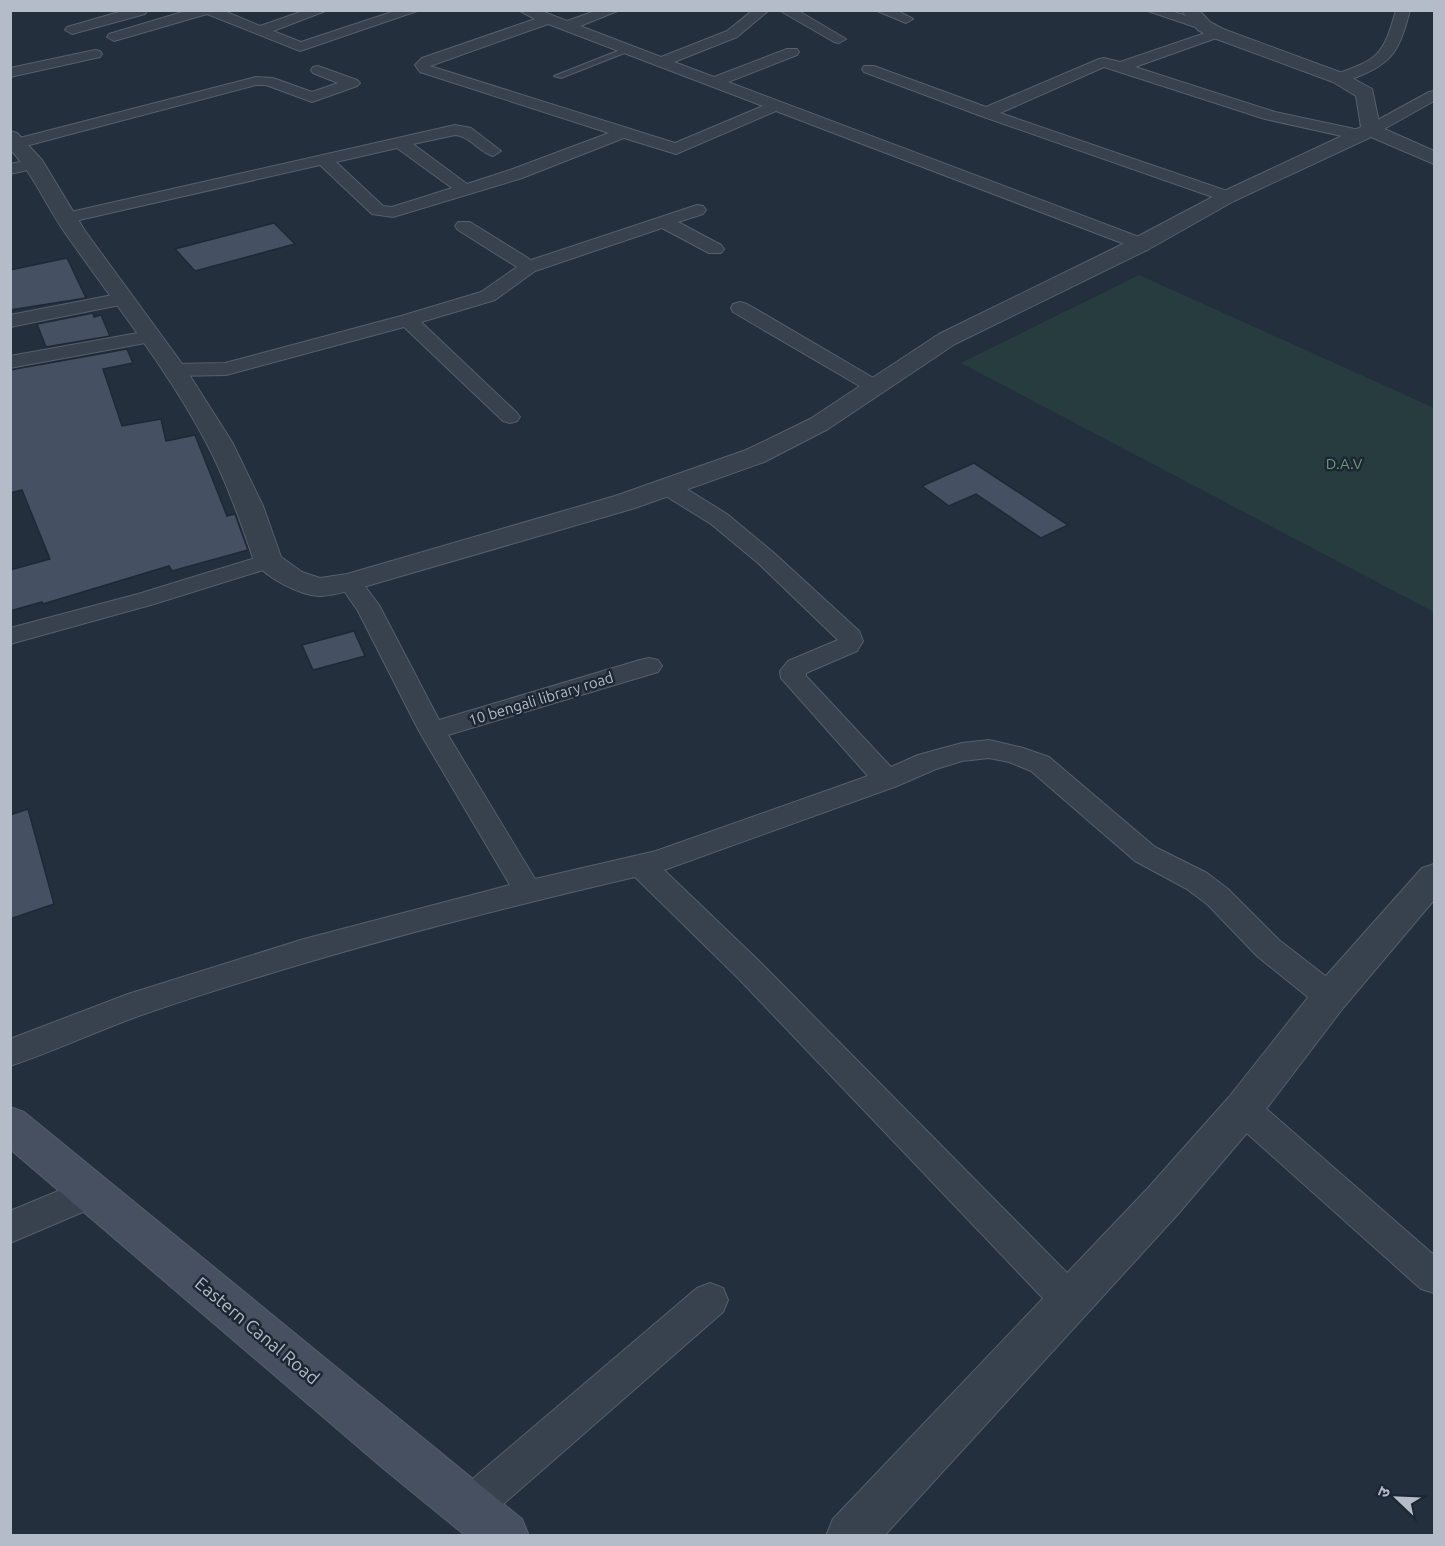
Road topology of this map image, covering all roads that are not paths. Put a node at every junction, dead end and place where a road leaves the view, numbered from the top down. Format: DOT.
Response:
graph roads {
  1 [pos="142,10"];
  2 [pos="207,10"];
  3 [pos="321,10"];
  4 [pos="413,10"];
  5 [pos="525,10"];
  6 [pos="762,10"];
  7 [pos="786,10"];
  8 [pos="882,10"];
  9 [pos="1152,10"];
  10 [pos="1189,10"];
  11 [pos="1403,10"];
  12 [pos="612,11"];
  13 [pos="906,19"];
  14 [pos="548,20"];
  15 [pos="232,22"];
  16 [pos="566,26"];
  17 [pos="210,28"];
  18 [pos="1210,29"];
  19 [pos="72,30"];
  20 [pos="258,31"];
  21 [pos="114,38"];
  22 [pos="839,39"];
  23 [pos="628,50"];
  24 [pos="792,52"];
  25 [pos="95,54"];
  26 [pos="660,62"];
  27 [pos="1121,67"];
  28 [pos="869,69"];
  29 [pos="318,70"];
  30 [pos="10,73"];
  31 [pos="558,76"];
  32 [pos="1339,78"];
  33 [pos="714,82"];
  34 [pos="1434,95"];
  35 [pos="777,105"];
  36 [pos="986,113"];
  37 [pos="1366,132"];
  38 [pos="622,133"];
  39 [pos="14,140"];
  40 [pos="401,143"];
  41 [pos="493,152"];
  42 [pos="1434,158"];
  43 [pos="324,160"];
  44 [pos="35,164"];
  45 [pos="10,170"];
  46 [pos="465,190"];
  47 [pos="1227,197"];
  48 [pos="697,210"];
  49 [pos="66,218"];
  50 [pos="665,222"];
  51 [pos="464,226"];
  52 [pos="1141,244"];
  53 [pos="715,249"];
  54 [pos="529,267"];
  55 [pos="123,299"];
  56 [pos="740,308"];
  57 [pos="408,320"];
  58 [pos="10,321"];
  59 [pos="149,337"];
  60 [pos="10,362"];
  61 [pos="174,370"];
  62 [pos="875,387"];
  63 [pos="510,417"];
  64 [pos="669,488"];
  65 [pos="268,561"];
  66 [pos="350,582"];
  67 [pos="10,636"];
  68 [pos="649,666"];
  69 [pos="432,731"];
  70 [pos="887,779"];
  71 [pos="640,865"];
  72 [pos="1434,877"];
  73 [pos="528,891"];
  74 [pos="1330,997"];
  75 [pos="10,1053"];
  76 [pos="1243,1109"];
  77 [pos="10,1124"];
  78 [pos="92,1192"];
  79 [pos="10,1228"];
  80 [pos="1434,1277"];
  81 [pos="710,1300"];
  82 [pos="1070,1301"];
  83 [pos="470,1507"];
  84 [pos="505,1536"];
  85 [pos="850,1536"];
  1 -- 19 [label="street"];
  2 -- 15 [label="street"];
  2 -- 21 [label="street"];
  3 -- 20 [label="street"];
  4 -- 20 [label="street"];
  5 -- 14 [label="street"];
  6 -- 26 [label="street"];
  7 -- 22 [label="street"];
  8 -- 13 [label="street"];
  9 -- 18 [label="street"];
  10 -- 18 [label="street"];
  11 -- 32 [label="street"];
  12 -- 16 [label="street"];
  14 -- 16 [label="street"];
  14 -- 38 [label="street"];
  15 -- 17 [label="street"];
  15 -- 20 [label="street"];
  16 -- 23 [label="street"];
  18 -- 27 [label="street"];
  18 -- 32 [label="street"];
  23 -- 26 [label="street"];
  23 -- 31 [label="lane"];
  24 -- 33 [label="street"];
  25 -- 30 [label="street"];
  26 -- 33 [label="street"];
  27 -- 36 [label="street"];
  27 -- 37 [label="street"];
  28 -- 36 [label="street"];
  29 -- 39 [label="street"];
  32 -- 37 [label="street"];
  33 -- 35 [label="street"];
  34 -- 37 [label="street"];
  35 -- 38 [label="street"];
  35 -- 52 [label="street"];
  36 -- 47 [label="street"];
  37 -- 42 [label="street"];
  37 -- 47 [label="street"];
  38 -- 46 [label="street"];
  39 -- 44 [label="street"];
  40 -- 41 [label="street"];
  40 -- 43 [label="street"];
  40 -- 46 [label="street"];
  43 -- 46 [label="street"];
  43 -- 49 [label="street"];
  44 -- 45 [label="street"];
  44 -- 49 [label="street"];
  47 -- 52 [label="street"];
  48 -- 50 [label="street"];
  49 -- 55 [label="street"];
  50 -- 53 [label="street"];
  50 -- 54 [label="street"];
  51 -- 54 [label="street"];
  52 -- 62 [label="street"];
  54 -- 57 [label="street"];
  55 -- 58 [label="street"];
  55 -- 59 [label="street"];
  56 -- 62 [label="street"];
  57 -- 61 [label="street"];
  57 -- 63 [label="street"];
  59 -- 60 [label="street"];
  59 -- 61 [label="street"];
  61 -- 65 [label="street"];
  62 -- 64 [label="street"];
  64 -- 66 [label="street"];
  64 -- 70 [label="street"];
  65 -- 66 [label="street"];
  65 -- 67 [label="street"];
  66 -- 69 [label="street"];
  68 -- 69 [label="street, 10 bengali library road"];
  69 -- 73 [label="street"];
  70 -- 71 [label="street"];
  70 -- 74 [label="street"];
  71 -- 73 [label="street"];
  71 -- 82 [label="street"];
  72 -- 74 [label="street"];
  73 -- 75 [label="street"];
  74 -- 76 [label="street"];
  76 -- 80 [label="street"];
  76 -- 82 [label="street"];
  77 -- 78 [label="main road, Eastern Canal Road"];
  78 -- 79 [label="street"];
  78 -- 83 [label="main road, Eastern Canal Road"];
  81 -- 83 [label="street"];
  82 -- 85 [label="street"];
  83 -- 84 [label="main road, Eastern Canal Road"];
}
